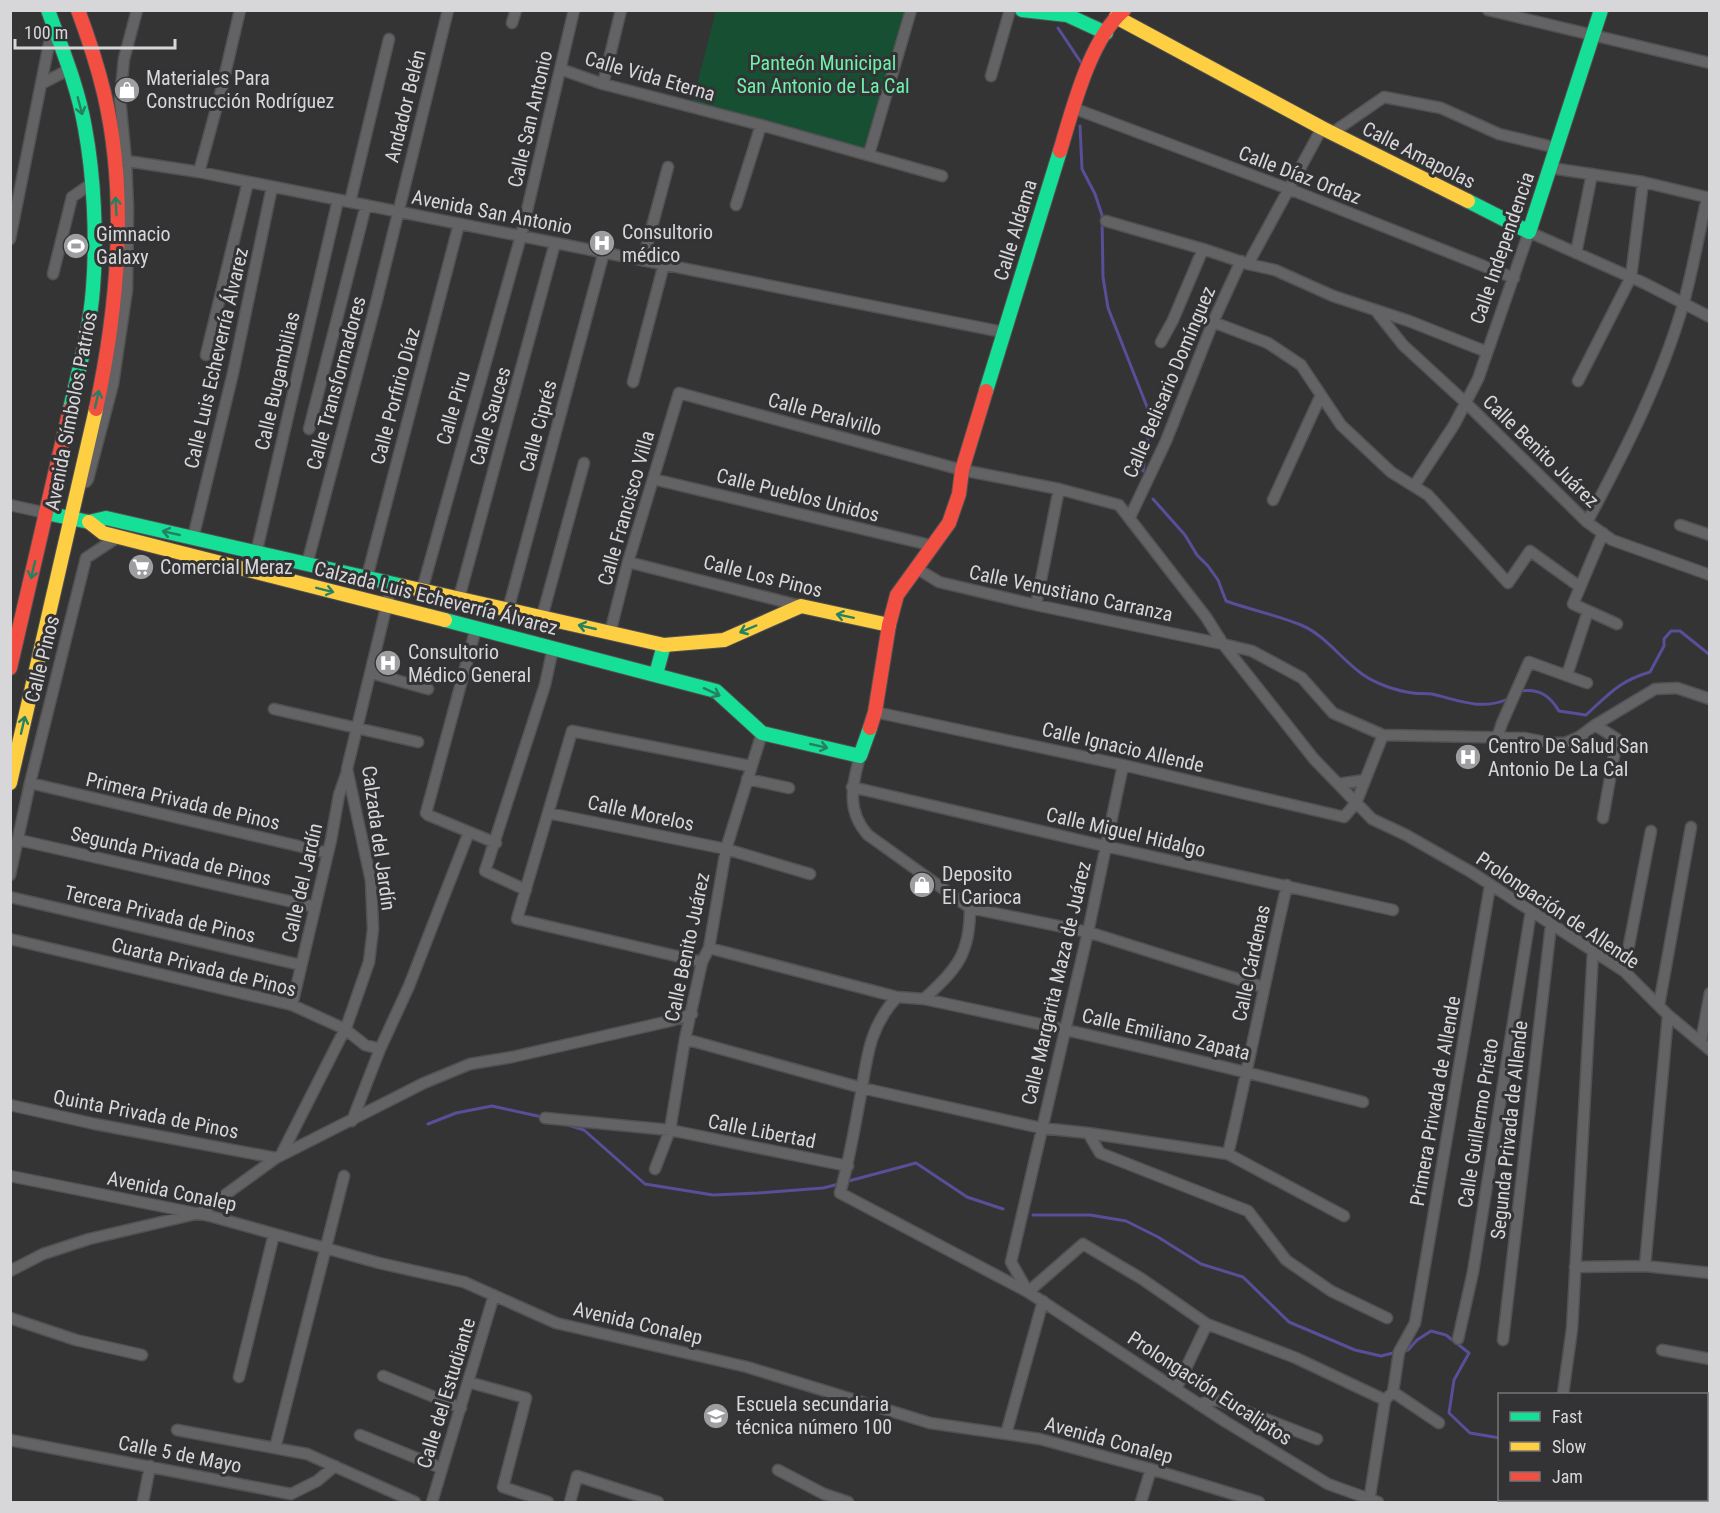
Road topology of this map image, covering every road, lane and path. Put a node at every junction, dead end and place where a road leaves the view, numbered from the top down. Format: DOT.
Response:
graph roads {
  1 [pos="78,10"];
  2 [pos="137,10"];
  3 [pos="240,10"];
  4 [pos="448,10"];
  5 [pos="516,10"];
  6 [pos="574,10"];
  7 [pos="621,10"];
  8 [pos="911,10"];
  9 [pos="1010,10"];
  10 [pos="1022,10"];
  11 [pos="1488,10"];
  12 [pos="1601,10"];
  13 [pos="1061,13"];
  14 [pos="1120,14"];
  15 [pos="51,16"];
  16 [pos="513,23"];
  17 [pos="1106,33"];
  18 [pos="1594,35"];
  19 [pos="388,39"];
  20 [pos="1710,63"];
  21 [pos="70,69"];
  22 [pos="560,69"];
  23 [pos="991,76"];
  24 [pos="41,84"];
  25 [pos="603,84"];
  26 [pos="1073,108"];
  27 [pos="761,125"];
  28 [pos="1327,131"];
  29 [pos="1557,148"];
  30 [pos="869,154"];
  31 [pos="120,160"];
  32 [pos="668,167"];
  33 [pos="1551,168"];
  34 [pos="199,172"];
  35 [pos="1592,174"];
  36 [pos="942,176"];
  37 [pos="248,182"];
  38 [pos="1643,182"];
  39 [pos="91,184"];
  40 [pos="272,187"];
  41 [pos="1289,189"];
  42 [pos="1708,198"];
  43 [pos="338,200"];
  44 [pos="350,202"];
  45 [pos="14,205"];
  46 [pos="366,205"];
  47 [pos="736,205"];
  48 [pos="397,211"];
  49 [pos="1106,221"];
  50 [pos="459,224"];
  51 [pos="1529,232"];
  52 [pos="521,236"];
  53 [pos="10,239"];
  54 [pos="555,243"];
  55 [pos="1203,249"];
  56 [pos="604,252"];
  57 [pos="1576,253"];
  58 [pos="643,260"];
  59 [pos="1244,263"];
  60 [pos="664,264"];
  61 [pos="52,274"];
  62 [pos="1630,277"];
  63 [pos="1514,278"];
  64 [pos="1683,304"];
  65 [pos="1376,311"];
  66 [pos="1710,317"];
  67 [pos="1213,322"];
  68 [pos="1003,332"];
  69 [pos="1161,342"];
  70 [pos="1486,352"];
  71 [pos="206,355"];
  72 [pos="1578,381"];
  73 [pos="633,382"];
  74 [pos="679,393"];
  75 [pos="1321,395"];
  76 [pos="1466,403"];
  77 [pos="309,429"];
  78 [pos="584,463"];
  79 [pos="962,470"];
  80 [pos="653,478"];
  81 [pos="1414,486"];
  82 [pos="1059,489"];
  83 [pos="1273,500"];
  84 [pos="10,505"];
  85 [pos="46,513"];
  86 [pos="1130,517"];
  87 [pos="70,518"];
  88 [pos="89,522"];
  89 [pos="1587,522"];
  90 [pos="1680,525"];
  91 [pos="1603,533"];
  92 [pos="1710,535"];
  93 [pos="118,537"];
  94 [pos="193,538"];
  95 [pos="934,546"];
  96 [pos="256,552"];
  97 [pos="628,562"];
  98 [pos="307,564"];
  99 [pos="916,567"];
  100 [pos="252,571"];
  101 [pos="1710,576"];
  102 [pos="367,577"];
  103 [pos="392,583"];
  104 [pos="1580,586"];
  105 [pos="422,590"];
  106 [pos="459,598"];
  107 [pos="1036,605"];
  108 [pos="387,606"];
  109 [pos="801,606"];
  110 [pos="508,609"];
  111 [pos="1588,610"];
  112 [pos="542,617"];
  113 [pos="1617,624"];
  114 [pos="889,625"];
  115 [pos="476,628"];
  116 [pos="610,633"];
  117 [pos="1223,644"];
  118 [pos="664,645"];
  119 [pos="553,648"];
  120 [pos="10,668"];
  121 [pos="371,673"];
  122 [pos="656,674"];
  123 [pos="1567,675"];
  124 [pos="1587,683"];
  125 [pos="428,689"];
  126 [pos="1710,699"];
  127 [pos="274,709"];
  128 [pos="875,712"];
  129 [pos="1595,725"];
  130 [pos="357,728"];
  131 [pos="762,733"];
  132 [pos="1383,735"];
  133 [pos="1497,738"];
  134 [pos="418,742"];
  135 [pos="860,756"];
  136 [pos="1123,765"];
  137 [pos="750,766"];
  138 [pos="347,770"];
  139 [pos="747,778"];
  140 [pos="1365,780"];
  141 [pos="10,783"];
  142 [pos="30,783"];
  143 [pos="1338,784"];
  144 [pos="852,787"];
  145 [pos="789,788"];
  146 [pos="1356,803"];
  147 [pos="548,813"];
  148 [pos="10,818"];
  149 [pos="1603,818"];
  150 [pos="22,821"];
  151 [pos="1691,827"];
  152 [pos="1651,831"];
  153 [pos="469,832"];
  154 [pos="19,840"];
  155 [pos="496,843"];
  156 [pos="1105,846"];
  157 [pos="726,849"];
  158 [pos="328,853"];
  159 [pos="810,874"];
  160 [pos="10,875"];
  161 [pos="1287,885"];
  162 [pos="1491,886"];
  163 [pos="526,890"];
  164 [pos="10,897"];
  165 [pos="315,907"];
  166 [pos="970,908"];
  167 [pos="1393,910"];
  168 [pos="1531,911"];
  169 [pos="1551,925"];
  170 [pos="1088,932"];
  171 [pos="10,939"];
  172 [pos="709,948"];
  173 [pos="1593,951"];
  174 [pos="702,962"];
  175 [pos="301,965"];
  176 [pos="1624,971"];
  177 [pos="1263,987"];
  178 [pos="1710,993"];
  179 [pos="897,997"];
  180 [pos="924,999"];
  181 [pos="292,1005"];
  182 [pos="1659,1005"];
  183 [pos="692,1014"];
  184 [pos="1668,1015"];
  185 [pos="345,1029"];
  186 [pos="1065,1029"];
  187 [pos="685,1039"];
  188 [pos="1705,1046"];
  189 [pos="380,1049"];
  190 [pos="1248,1072"];
  191 [pos="862,1088"];
  192 [pos="1363,1102"];
  193 [pos="10,1105"];
  194 [pos="545,1118"];
  195 [pos="352,1120"];
  196 [pos="1041,1128"];
  197 [pos="670,1131"];
  198 [pos="1088,1133"];
  199 [pos="1228,1154"];
  200 [pos="278,1157"];
  201 [pos="848,1166"];
  202 [pos="655,1169"];
  203 [pos="10,1176"];
  204 [pos="344,1176"];
  205 [pos="1022,1209"];
  206 [pos="200,1213"];
  207 [pos="1344,1216"];
  208 [pos="274,1234"];
  209 [pos="326,1248"];
  210 [pos="1645,1266"];
  211 [pos="1575,1267"];
  212 [pos="10,1272"];
  213 [pos="1710,1273"];
  214 [pos="1028,1292"];
  215 [pos="494,1295"];
  216 [pos="1043,1301"];
  217 [pos="10,1318"];
  218 [pos="1387,1318"];
  219 [pos="1207,1324"];
  220 [pos="1458,1339"];
  221 [pos="1503,1340"];
  222 [pos="1662,1350"];
  223 [pos="142,1354"];
  224 [pos="1710,1359"];
  225 [pos="383,1376"];
  226 [pos="239,1377"];
  227 [pos="468,1382"];
  228 [pos="1176,1389"];
  229 [pos="1563,1393"];
  230 [pos="1389,1396"];
  231 [pos="1198,1404"];
  232 [pos="462,1408"];
  233 [pos="1439,1423"];
  234 [pos="177,1430"];
  235 [pos="1005,1434"];
  236 [pos="360,1435"];
  237 [pos="1317,1439"];
  238 [pos="10,1440"];
  239 [pos="274,1448"];
  240 [pos="150,1466"];
  241 [pos="335,1466"];
  242 [pos="441,1468"];
  243 [pos="1150,1469"];
  244 [pos="778,1470"];
  245 [pos="291,1498"];
  246 [pos="823,1498"];
  247 [pos="1372,1502"];
  248 [pos="143,1503"];
  249 [pos="415,1503"];
  250 [pos="432,1503"];
  251 [pos="548,1503"];
  252 [pos="570,1503"];
  253 [pos="658,1503"];
  254 [pos="848,1503"];
  255 [pos="1141,1503"];
  256 [pos="1259,1503"];
  1 -- 31 [label="main road, Avenida Símbolos Patrios"];
  2 -- 31 [label="street"];
  3 -- 34 [label="street"];
  4 -- 48 [label="street, Andador Belén"];
  5 -- 16 [label="street"];
  6 -- 22 [label="street, Calle San Antonio"];
  7 -- 25 [label="street"];
  8 -- 30 [label="street"];
  9 -- 23 [label="street"];
  10 -- 13 [label="main road"];
  11 -- 18 [label="street"];
  12 -- 18 [label="main road, Calle Independencia"];
  13 -- 17 [label="main road"];
  14 -- 17 [label="main road, Calle Aldama"];
  14 -- 28 [label="main road, Calle Amapolas"];
  15 -- 21 [label="main road, Avenida Símbolos Patrios"];
  15 -- 24 [label="street"];
  17 -- 26 [label="main road, Calle Aldama"];
  18 -- 20 [label="street"];
  18 -- 29 [label="main road, Calle Independencia"];
  19 -- 44 [label="street"];
  21 -- 24 [label="street"];
  21 -- 39 [label="main road, Avenida Símbolos Patrios, one-way"];
  22 -- 25 [label="street, Calle Vida Eterna"];
  22 -- 52 [label="street, Calle San Antonio"];
  24 -- 45 [label="street"];
  25 -- 27 [label="street, Calle Vida Eterna"];
  26 -- 41 [label="street, Calle Díaz Ordaz"];
  26 -- 68 [label="main road, Calle Aldama"];
  27 -- 30 [label="street, Calle Vida Eterna"];
  27 -- 47 [label="street"];
  28 -- 29 [label="street"];
  28 -- 41 [label="street, Calle Belisario Domínguez"];
  28 -- 51 [label="main road, Calle Amapolas"];
  29 -- 33 [label="main road, Calle Independencia"];
  30 -- 36 [label="street, Calle Vida Eterna"];
  31 -- 34 [label="street, Avenida San Antonio"];
  31 -- 87 [label="main road, Avenida Símbolos Patrios"];
  32 -- 58 [label="street"];
  33 -- 35 [label="street"];
  33 -- 51 [label="main road, Calle Independencia"];
  34 -- 37 [label="street, Avenida San Antonio"];
  35 -- 38 [label="street"];
  35 -- 57 [label="street"];
  37 -- 40 [label="street, Avenida San Antonio"];
  37 -- 71 [label="street"];
  38 -- 42 [label="street"];
  38 -- 62 [label="street"];
  39 -- 61 [label="street"];
  39 -- 85 [label="main road, Avenida Símbolos Patrios"];
  40 -- 43 [label="street, Avenida San Antonio"];
  40 -- 94 [label="street, Calle Luis Echeverría Álvarez"];
  41 -- 59 [label="street, Calle Belisario Domínguez"];
  41 -- 63 [label="street, Calle Díaz Ordaz"];
  42 -- 64 [label="street"];
  43 -- 44 [label="street, Avenida San Antonio"];
  43 -- 96 [label="street, Calle Bugambilias"];
  44 -- 46 [label="street, Avenida San Antonio"];
  45 -- 53 [label="street"];
  46 -- 48 [label="street, Avenida San Antonio"];
  46 -- 77 [label="street"];
  48 -- 50 [label="street, Avenida San Antonio"];
  48 -- 98 [label="street, Calle Transformadores"];
  49 -- 55 [label="street"];
  50 -- 52 [label="street, Avenida San Antonio"];
  50 -- 102 [label="street, Calle Porfirio Díaz"];
  51 -- 57 [label="street, Calle Amapolas"];
  51 -- 63 [label="street, Calle Independencia"];
  52 -- 54 [label="street, Avenida San Antonio"];
  52 -- 105 [label="street, Calle Piru"];
  54 -- 56 [label="street, Avenida San Antonio"];
  54 -- 106 [label="street, Calle Sauces"];
  55 -- 59 [label="street"];
  55 -- 69 [label="street"];
  56 -- 58 [label="street, Avenida San Antonio"];
  56 -- 110 [label="street, Calle Ciprés"];
  57 -- 62 [label="street, Calle Amapolas"];
  58 -- 60 [label="street, Avenida San Antonio"];
  59 -- 65 [label="street"];
  59 -- 67 [label="street, Calle Belisario Domínguez"];
  60 -- 68 [label="street, Avenida San Antonio"];
  60 -- 73 [label="street"];
  62 -- 64 [label="street, Calle Amapolas"];
  62 -- 72 [label="street"];
  63 -- 70 [label="street, Calle Independencia"];
  64 -- 66 [label="street, Calle Amapolas"];
  64 -- 89 [label="street"];
  65 -- 70 [label="street"];
  65 -- 76 [label="street, Calle Benito Juárez"];
  67 -- 75 [label="street"];
  67 -- 86 [label="street, Calle Belisario Domínguez"];
  68 -- 79 [label="main road, Calle Aldama"];
  70 -- 76 [label="street, Calle Independencia"];
  74 -- 79 [label="street, Calle Peralvillo"];
  74 -- 80 [label="street, Calle Francisco Villa"];
  75 -- 81 [label="street"];
  75 -- 83 [label="street"];
  76 -- 81 [label="street, Calle Independencia"];
  76 -- 89 [label="street, Calle Benito Juárez"];
  78 -- 112 [label="street"];
  79 -- 82 [label="street, Calle Peralvillo"];
  79 -- 95 [label="main road, Calle Aldama"];
  80 -- 95 [label="street, Calle Pueblos Unidos"];
  80 -- 97 [label="street, Calle Francisco Villa"];
  81 -- 104 [label="street"];
  82 -- 86 [label="street, Calle Peralvillo"];
  82 -- 107 [label="street"];
  84 -- 85 [label="street"];
  85 -- 87 [label="main road, Calzada Luis Echeverría Álvarez"];
  85 -- 120 [label="main road, Avenida Símbolos Patrios, one-way"];
  86 -- 117 [label="street"];
  87 -- 88 [label="main road, Calzada Luis Echeverría Álvarez"];
  141 -- 87 [label="main road, Avenida Símbolos Patrios, one-way"];
  88 -- 93 [label="main road, Calzada Luis Echeverría Álvarez"];
  94 -- 88 [label="main road, Calzada Luis Echeverría Álvarez, one-way"];
  89 -- 91 [label="street, Calle Benito Juárez"];
  90 -- 92 [label="street"];
  91 -- 101 [label="street, Calle Benito Juárez"];
  91 -- 104 [label="street"];
  93 -- 100 [label="main road, Calzada Luis Echeverría Álvarez"];
  93 -- 142 [label="street, Calle Pinos"];
  94 -- 96 [label="main road, Calzada Luis Echeverría Álvarez"];
  95 -- 99 [label="main road, Calle Aldama"];
  96 -- 98 [label="main road, Calzada Luis Echeverría Álvarez"];
  96 -- 100 [label="street, Calle Bugambilias"];
  97 -- 109 [label="street, Calle Los Pinos"];
  97 -- 116 [label="street, Calle Francisco Villa"];
  98 -- 102 [label="main road, Calzada Luis Echeverría Álvarez"];
  99 -- 107 [label="street, Calle Venustiano Carranza"];
  99 -- 114 [label="main road, Calle Aldama"];
  100 -- 108 [label="main road, Calzada Luis Echeverría Álvarez, one-way"];
  102 -- 103 [label="main road, Calzada Luis Echeverría Álvarez"];
  103 -- 105 [label="main road, Calzada Luis Echeverría Álvarez"];
  103 -- 108 [label="street, Calzada del Jardín"];
  104 -- 111 [label="street"];
  105 -- 106 [label="main road, Calzada Luis Echeverría Álvarez"];
  106 -- 110 [label="main road, Calzada Luis Echeverría Álvarez"];
  107 -- 117 [label="street, Calle Venustiano Carranza"];
  108 -- 115 [label="main road, Calzada Luis Echeverría Álvarez"];
  108 -- 121 [label="street, Calzada del Jardín"];
  114 -- 109 [label="main road, Calle Los Pinos, one-way"];
  109 -- 118 [label="main road, Calzada Luis Echeverría Álvarez, one-way"];
  110 -- 112 [label="main road, Calzada Luis Echeverría Álvarez"];
  111 -- 113 [label="street"];
  111 -- 123 [label="street"];
  116 -- 112 [label="main road, Calzada Luis Echeverría Álvarez, one-way"];
  114 -- 128 [label="main road, Calle Aldama"];
  115 -- 119 [label="main road, Calzada Luis Echeverría Álvarez"];
  115 -- 153 [label="street"];
  116 -- 118 [label="main road, Calzada Luis Echeverría Álvarez"];
  117 -- 132 [label="street, Calle Venustiano Carranza"];
  117 -- 143 [label="street"];
  118 -- 122 [label="main road"];
  119 -- 122 [label="main road, Calzada Luis Echeverría Álvarez"];
  119 -- 155 [label="street"];
  121 -- 125 [label="street"];
  121 -- 130 [label="street, Calzada del Jardín"];
  122 -- 131 [label="main road, Calzada Luis Echeverría Álvarez, one-way"];
  123 -- 124 [label="street"];
  123 -- 133 [label="street"];
  126 -- 129 [label="street"];
  127 -- 130 [label="street"];
  128 -- 135 [label="main road, Calle Aldama"];
  128 -- 136 [label="street, Calle Ignacio Allende"];
  129 -- 133 [label="street"];
  129 -- 149 [label="street"];
  130 -- 134 [label="street"];
  130 -- 138 [label="street, Calzada del Jardín"];
  131 -- 135 [label="main road, one-way"];
  131 -- 137 [label="street, Calle Benito Juárez"];
  132 -- 133 [label="street"];
  132 -- 140 [label="street"];
  135 -- 144 [label="street"];
  136 -- 146 [label="street, Calle Ignacio Allende"];
  136 -- 156 [label="street, Calle Margarita Maza de Juárez"];
  137 -- 139 [label="street, Calle Benito Juárez"];
  137 -- 147 [label="street"];
  138 -- 158 [label="street, Calle del Jardín"];
  138 -- 185 [label="street, Calzada del Jardín"];
  139 -- 145 [label="street"];
  139 -- 157 [label="street, Calle Benito Juárez"];
  140 -- 143 [label="street"];
  140 -- 146 [label="street"];
  142 -- 150 [label="street, Calle Pinos"];
  142 -- 158 [label="street, Primera Privada de Pinos"];
  143 -- 146 [label="street"];
  144 -- 156 [label="street, Calle Miguel Hidalgo"];
  144 -- 166 [label="street"];
  146 -- 162 [label="street, Prolongación de Allende"];
  147 -- 157 [label="street, Calle Morelos"];
  147 -- 163 [label="street"];
  148 -- 150 [label="street"];
  150 -- 154 [label="street, Calle Pinos"];
  151 -- 182 [label="street"];
  152 -- 176 [label="street"];
  153 -- 155 [label="street"];
  153 -- 189 [label="street"];
  154 -- 160 [label="street, Calle Pinos"];
  154 -- 165 [label="street, Segunda Privada de Pinos"];
  155 -- 163 [label="street"];
  156 -- 161 [label="street, Calle Miguel Hidalgo"];
  156 -- 170 [label="street, Calle Margarita Maza de Juárez"];
  157 -- 159 [label="street, Calle Morelos"];
  157 -- 172 [label="street, Calle Benito Juárez"];
  158 -- 165 [label="street, Calle del Jardín"];
  161 -- 167 [label="street, Calle Miguel Hidalgo"];
  161 -- 177 [label="street, Calle Cárdenas"];
  162 -- 168 [label="street, Prolongación de Allende"];
  162 -- 230 [label="street, Primera Privada de Allende"];
  163 -- 174 [label="street"];
  164 -- 175 [label="street, Tercera Privada de Pinos"];
  165 -- 175 [label="street, Calle del Jardín"];
  166 -- 170 [label="street"];
  166 -- 180 [label="street"];
  168 -- 169 [label="street, Prolongación de Allende"];
  168 -- 220 [label="street, Calle Guillermo Prieto"];
  169 -- 173 [label="street, Prolongación de Allende"];
  169 -- 221 [label="street, Segunda Privada de Allende"];
  170 -- 177 [label="street"];
  170 -- 186 [label="street, Calle Margarita Maza de Juárez"];
  171 -- 181 [label="street, Cuarta Privada de Pinos"];
  172 -- 174 [label="street, Calle Benito Juárez"];
  172 -- 179 [label="street"];
  173 -- 176 [label="street, Prolongación de Allende"];
  173 -- 211 [label="street"];
  174 -- 183 [label="street, Calle Benito Juárez"];
  175 -- 181 [label="street, Calle del Jardín"];
  176 -- 182 [label="street, Prolongación de Allende"];
  177 -- 190 [label="street, Calle Cárdenas"];
  178 -- 188 [label="street"];
  179 -- 180 [label="street, Calle Emiliano Zapata"];
  179 -- 191 [label="street, Prolongación Eucaliptos"];
  180 -- 186 [label="street, Calle Emiliano Zapata"];
  181 -- 185 [label="street, Cuarta Privada de Pinos"];
  182 -- 184 [label="street, Prolongación de Allende"];
  183 -- 187 [label="street, Calle Benito Juárez"];
  183 -- 195 [label="street"];
  184 -- 188 [label="street, Prolongación de Allende"];
  184 -- 210 [label="street"];
  185 -- 189 [label="street, Cuarta Privada de Pinos"];
  185 -- 200 [label="street, Calzada del Jardín"];
  186 -- 190 [label="street, Calle Emiliano Zapata"];
  186 -- 196 [label="street, Calle Margarita Maza de Juárez"];
  187 -- 191 [label="street"];
  187 -- 197 [label="street, Calle Benito Juárez"];
  189 -- 195 [label="street"];
  190 -- 192 [label="street, Calle Emiliano Zapata"];
  190 -- 199 [label="street, Calle Cárdenas"];
  191 -- 196 [label="street"];
  191 -- 201 [label="street, Prolongación Eucaliptos"];
  193 -- 200 [label="street, Quinta Privada de Pinos"];
  194 -- 197 [label="street, Calle Libertad"];
  195 -- 200 [label="street"];
  196 -- 198 [label="street"];
  196 -- 205 [label="street, Calle Margarita Maza de Juárez"];
  197 -- 201 [label="street, Calle Libertad"];
  197 -- 202 [label="street, Calle Benito Juárez"];
  198 -- 199 [label="street"];
  198 -- 218 [label="street"];
  199 -- 207 [label="street"];
  200 -- 206 [label="street"];
  201 -- 214 [label="street, Prolongación Eucaliptos"];
  203 -- 206 [label="street, Avenida Conalep"];
  204 -- 209 [label="street"];
  205 -- 214 [label="street, Prolongación Eucaliptos"];
  206 -- 208 [label="street, Avenida Conalep"];
  206 -- 212 [label="street"];
  208 -- 209 [label="street, Avenida Conalep"];
  208 -- 226 [label="street"];
  209 -- 215 [label="street, Avenida Conalep"];
  209 -- 239 [label="street"];
  210 -- 211 [label="street"];
  210 -- 213 [label="street"];
  211 -- 229 [label="street"];
  214 -- 216 [label="street, Prolongación Eucaliptos"];
  214 -- 219 [label="street"];
  215 -- 227 [label="street, Calle del Estudiante"];
  215 -- 235 [label="street, Avenida Conalep"];
  216 -- 228 [label="street, Prolongación Eucaliptos"];
  216 -- 235 [label="street"];
  217 -- 223 [label="street"];
  219 -- 228 [label="street"];
  219 -- 230 [label="street"];
  222 -- 224 [label="street"];
  225 -- 232 [label="street"];
  227 -- 232 [label="street, Calle del Estudiante"];
  227 -- 251 [label="street"];
  228 -- 231 [label="street, Prolongación Eucaliptos"];
  230 -- 233 [label="street"];
  230 -- 247 [label="street"];
  231 -- 237 [label="street"];
  231 -- 247 [label="street, Prolongación Eucaliptos"];
  232 -- 242 [label="street, Calle del Estudiante"];
  234 -- 239 [label="street"];
  235 -- 243 [label="street, Avenida Conalep"];
  236 -- 242 [label="street"];
  238 -- 240 [label="street, Calle 5 de Mayo"];
  239 -- 241 [label="street"];
  240 -- 245 [label="street, Calle 5 de Mayo"];
  240 -- 248 [label="street"];
  241 -- 245 [label="street, Calle 5 de Mayo"];
  241 -- 249 [label="street"];
  242 -- 250 [label="street, Calle del Estudiante"];
  243 -- 255 [label="street"];
  243 -- 256 [label="street, Avenida Conalep"];
  244 -- 246 [label="street"];
  246 -- 254 [label="street"];
  252 -- 253 [label="street"];
}
